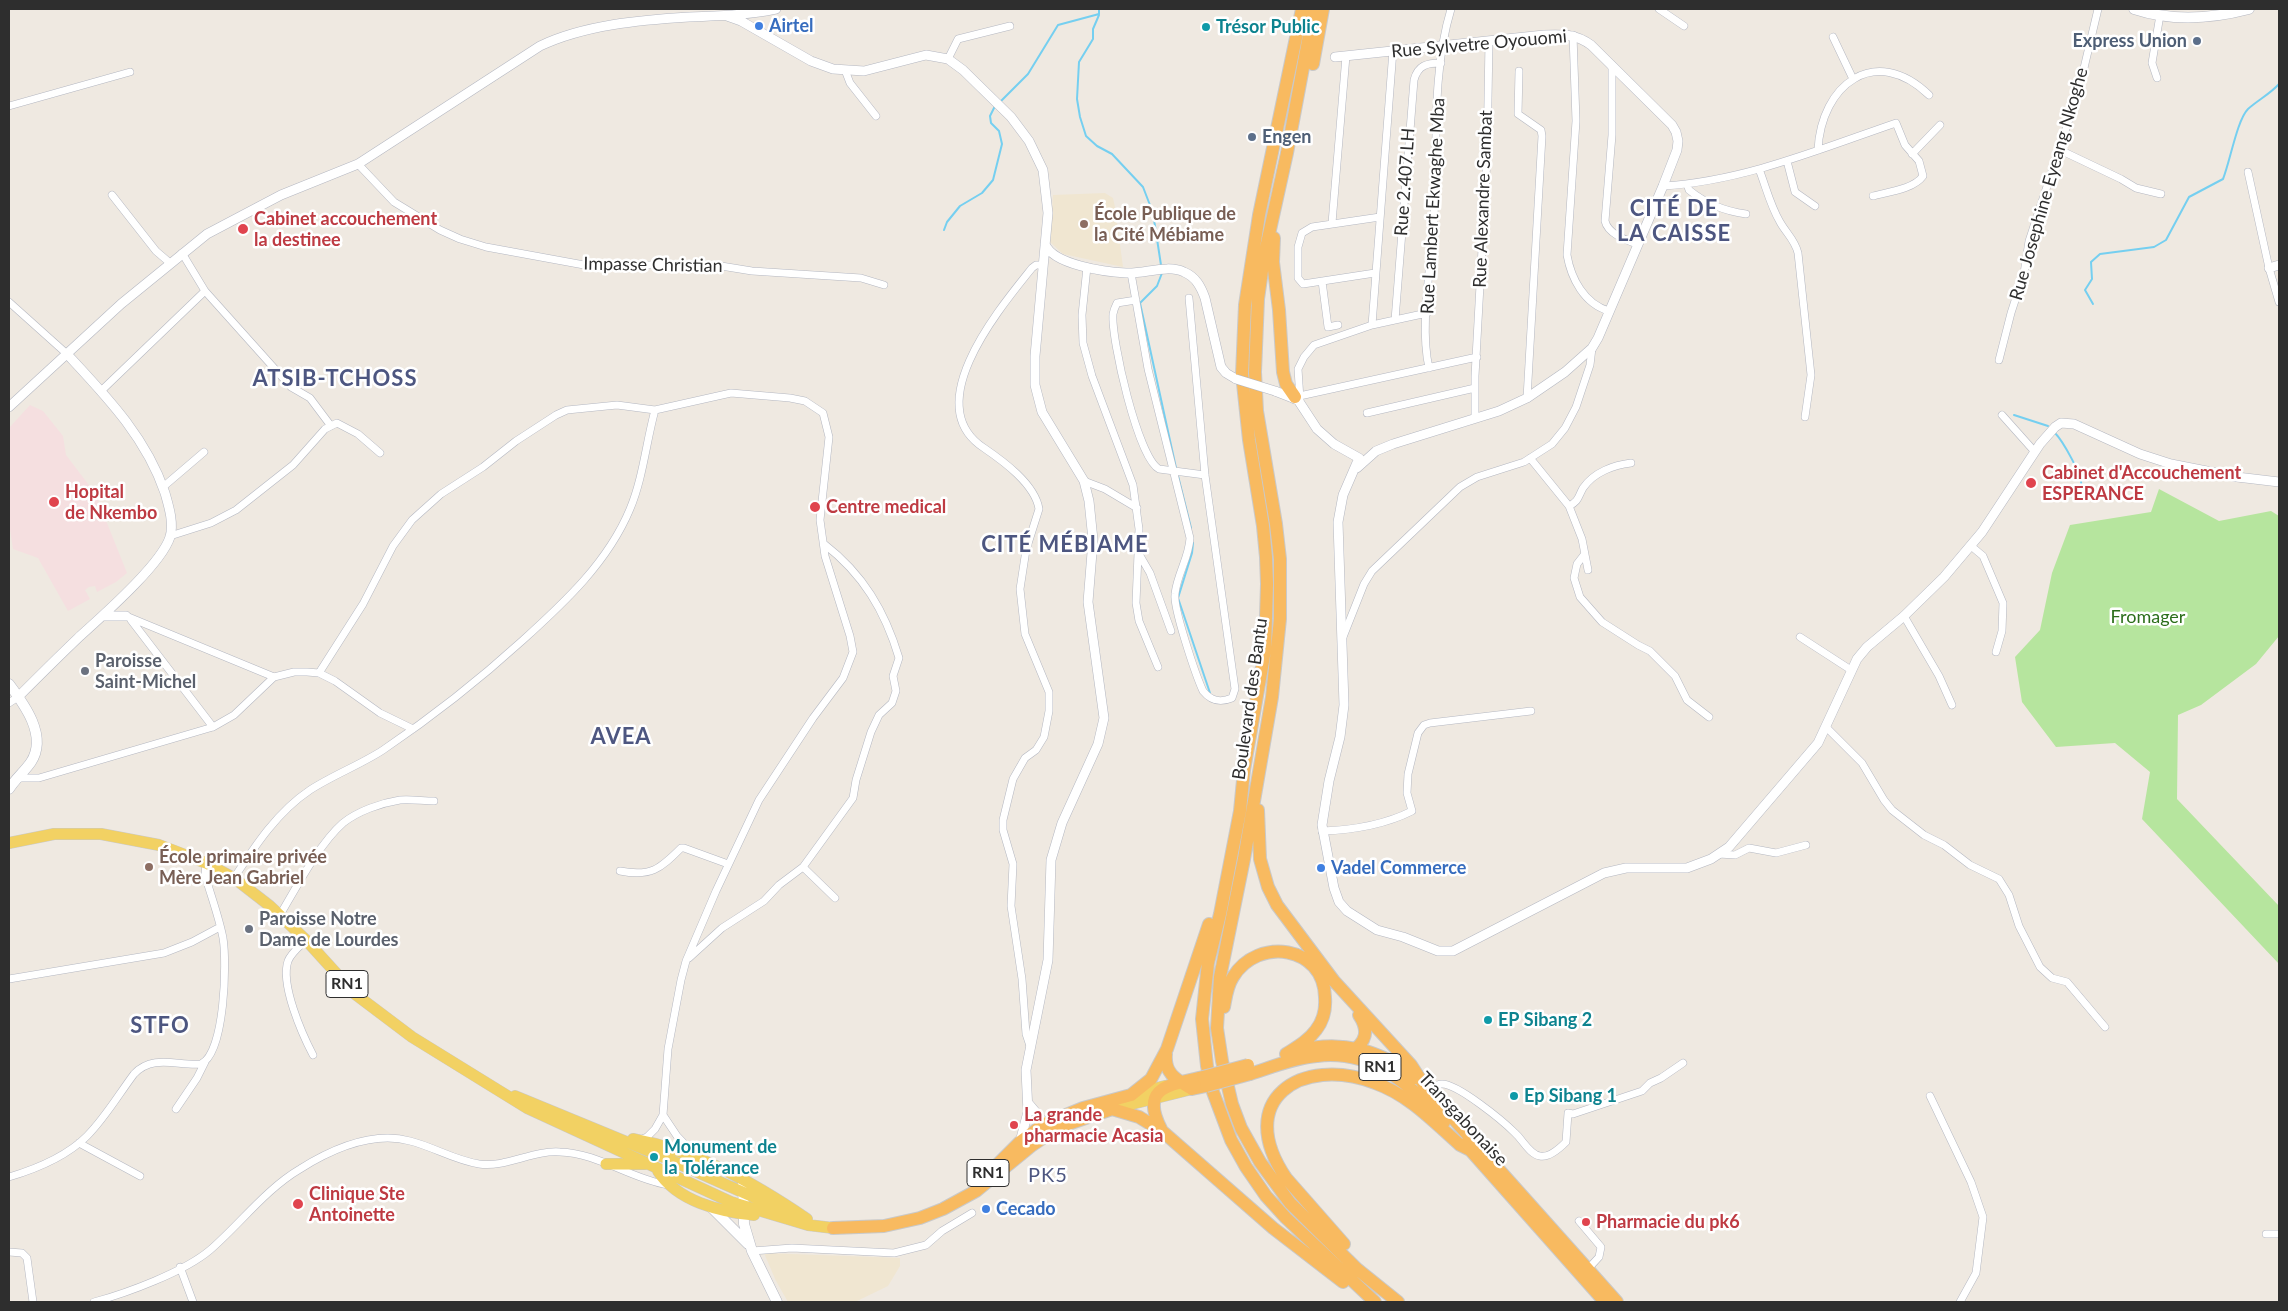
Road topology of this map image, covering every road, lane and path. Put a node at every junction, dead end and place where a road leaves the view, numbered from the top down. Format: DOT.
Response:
graph roads {
  1 [pos="776,9"];
  2 [pos="1302,9"];
  3 [pos="1314,9"];
  4 [pos="1323,9"];
  5 [pos="1452,9"];
  6 [pos="1659,9"];
  7 [pos="2098,9"];
  8 [pos="2134,9"];
  9 [pos="2250,9"];
  10 [pos="757,12"];
  11 [pos="2187,13"];
  12 [pos="727,16"];
  13 [pos="2160,16"];
  14 [pos="1010,26"];
  15 [pos="1684,26"];
  16 [pos="752,28"];
  17 [pos="1573,35"];
  18 [pos="1833,37"];
  19 [pos="1489,41"];
  20 [pos="1442,45"];
  21 [pos="1393,50"];
  22 [pos="1346,56"];
  23 [pos="1335,57"];
  24 [pos="948,58"];
  25 [pos="1441,62"];
  26 [pos="1612,65"];
  27 [pos="845,70"];
  28 [pos="1518,71"];
  29 [pos="130,72"];
  30 [pos="2157,78"];
  31 [pos="1853,79"];
  32 [pos="1929,95"];
  33 [pos="9,106"];
  34 [pos="1296,108"];
  35 [pos="876,116"];
  36 [pos="1940,126"];
  37 [pos="1818,150"];
  38 [pos="2060,150"];
  39 [pos="1912,154"];
  40 [pos="1787,160"];
  41 [pos="358,164"];
  42 [pos="1759,169"];
  43 [pos="2248,172"];
  44 [pos="1688,184"];
  45 [pos="1663,186"];
  46 [pos="2160,194"];
  47 [pos="112,195"];
  48 [pos="1278,196"];
  49 [pos="1873,196"];
  50 [pos="1815,206"];
  51 [pos="1746,214"];
  52 [pos="1380,217"];
  53 [pos="1332,223"];
  54 [pos="1045,244"];
  55 [pos="1637,244"];
  56 [pos="182,253"];
  57 [pos="1068,262"];
  58 [pos="170,263"];
  59 [pos="2279,265"];
  60 [pos="1087,266"];
  61 [pos="1043,267"];
  62 [pos="2269,268"];
  63 [pos="1131,273"];
  64 [pos="1375,273"];
  65 [pos="1322,282"];
  66 [pos="884,285"];
  67 [pos="205,291"];
  68 [pos="1189,298"];
  69 [pos="1136,300"];
  70 [pos="9,302"];
  71 [pos="2279,302"];
  72 [pos="1609,311"];
  73 [pos="1427,313"];
  74 [pos="1395,320"];
  75 [pos="1372,325"];
  76 [pos="1338,326"];
  77 [pos="1592,348"];
  78 [pos="67,354"];
  79 [pos="1477,357"];
  80 [pos="1999,360"];
  81 [pos="1429,368"];
  82 [pos="1284,378"];
  83 [pos="1475,388"];
  84 [pos="101,391"];
  85 [pos="1275,391"];
  86 [pos="1527,398"];
  87 [pos="1298,399"];
  88 [pos="9,407"];
  89 [pos="655,410"];
  90 [pos="1367,413"];
  91 [pos="2002,415"];
  92 [pos="1805,417"];
  93 [pos="1475,418"];
  94 [pos="331,426"];
  95 [pos="1349,451"];
  96 [pos="1376,451"];
  97 [pos="204,452"];
  98 [pos="2035,452"];
  99 [pos="380,453"];
  100 [pos="1530,458"];
  101 [pos="1632,463"];
  102 [pos="1356,469"];
  103 [pos="1172,471"];
  104 [pos="1205,475"];
  105 [pos="1084,481"];
  106 [pos="2279,482"];
  107 [pos="163,487"];
  108 [pos="1569,506"];
  109 [pos="1137,508"];
  110 [pos="170,536"];
  111 [pos="824,544"];
  112 [pos="1971,546"];
  113 [pos="1139,554"];
  114 [pos="1584,555"];
  115 [pos="1588,570"];
  116 [pos="120,598"];
  117 [pos="102,616"];
  118 [pos="1904,616"];
  119 [pos="128,617"];
  120 [pos="1171,631"];
  121 [pos="1800,636"];
  122 [pos="1342,641"];
  123 [pos="1996,652"];
  124 [pos="1158,667"];
  125 [pos="1851,670"];
  126 [pos="319,673"];
  127 [pos="274,677"];
  128 [pos="9,684"];
  129 [pos="18,696"];
  130 [pos="9,703"];
  131 [pos="1952,705"];
  132 [pos="1531,711"];
  133 [pos="1709,717"];
  134 [pos="213,727"];
  135 [pos="1826,727"];
  136 [pos="413,729"];
  137 [pos="17,778"];
  138 [pos="9,789"];
  139 [pos="1254,795"];
  140 [pos="434,801"];
  141 [pos="1238,824"];
  142 [pos="1322,831"];
  143 [pos="9,835"];
  144 [pos="48,835"];
  145 [pos="9,843"];
  146 [pos="1806,845"];
  147 [pos="9,848"];
  148 [pos="1719,854"];
  149 [pos="206,863"];
  150 [pos="728,864"];
  151 [pos="803,867"];
  152 [pos="620,872"];
  153 [pos="234,878"];
  154 [pos="835,898"];
  155 [pos="280,915"];
  156 [pos="220,927"];
  157 [pos="306,940"];
  158 [pos="686,961"];
  159 [pos="9,979"];
  160 [pos="1348,998"];
  161 [pos="2105,1027"];
  162 [pos="1030,1046"];
  163 [pos="1357,1048"];
  164 [pos="1167,1049"];
  165 [pos="1286,1054"];
  166 [pos="313,1056"];
  167 [pos="1309,1057"];
  168 [pos="205,1062"];
  169 [pos="1222,1062"];
  170 [pos="1683,1063"];
  171 [pos="1249,1069"];
  172 [pos="1181,1082"];
  173 [pos="1204,1082"];
  174 [pos="1165,1086"];
  175 [pos="1192,1089"];
  176 [pos="499,1090"];
  177 [pos="1428,1090"];
  178 [pos="1131,1095"];
  179 [pos="1930,1096"];
  180 [pos="1156,1098"];
  181 [pos="1028,1103"];
  182 [pos="176,1108"];
  183 [pos="1112,1109"];
  184 [pos="663,1115"];
  185 [pos="1046,1129"];
  186 [pos="1162,1131"];
  187 [pos="609,1135"];
  188 [pos="638,1140"];
  189 [pos="1020,1142"];
  190 [pos="79,1143"];
  191 [pos="1470,1150"];
  192 [pos="685,1152"];
  193 [pos="696,1156"];
  194 [pos="668,1159"];
  195 [pos="606,1164"];
  196 [pos="653,1164"];
  197 [pos="140,1176"];
  198 [pos="9,1177"];
  199 [pos="743,1179"];
  200 [pos="672,1186"];
  201 [pos="744,1193"];
  202 [pos="710,1206"];
  203 [pos="743,1210"];
  204 [pos="972,1214"];
  205 [pos="808,1219"];
  206 [pos="1579,1221"];
  207 [pos="833,1225"];
  208 [pos="2266,1234"];
  209 [pos="2279,1234"];
  210 [pos="751,1249"];
  211 [pos="9,1252"];
  212 [pos="180,1267"];
  213 [pos="1587,1270"];
  214 [pos="1373,1300"];
  215 [pos="33,1302"];
  216 [pos="94,1302"];
  217 [pos="192,1302"];
  218 [pos="777,1302"];
  219 [pos="1398,1302"];
  220 [pos="1605,1302"];
  221 [pos="1618,1302"];
  222 [pos="1960,1302"];
  1 -- 10 [label="street"];
  2 -- 141 [label="highway, Boulevard des Bantu"];
  3 -- 34 [label="highway, Boulevard des Bantu"];
  4 -- 34 [label="highway"];
  5 -- 20 [label="street, Rue Lambert Ekwaghe Mba"];
  6 -- 15 [label="street"];
  7 -- 38 [label="street, Rue Josephine Eyeang Nkoghe"];
  8 -- 13 [label="main road"];
  9 -- 11 [label="main road"];
  10 -- 12 [label="street"];
  10 -- 16 [label="street"];
  11 -- 13 [label="main road"];
  12 -- 16 [label="street"];
  12 -- 41 [label="street"];
  13 -- 30 [label="street"];
  14 -- 24 [label="street"];
  16 -- 27 [label="street"];
  17 -- 19 [label="street, Rue Sylvetre Oyouomi"];
  17 -- 26 [label="street, Rue Sylvetre Oyouomi"];
  17 -- 72 [label="street"];
  18 -- 31 [label="street"];
  19 -- 20 [label="street, Rue Sylvetre Oyouomi"];
  19 -- 79 [label="street, Rue Alexandre Sambat"];
  20 -- 21 [label="street, Rue Sylvetre Oyouomi"];
  20 -- 25 [label="street, Rue Lambert Ekwaghe Mba"];
  21 -- 22 [label="street, Rue Sylvetre Oyouomi"];
  21 -- 52 [label="street"];
  22 -- 23 [label="street, Rue Sylvetre Oyouomi"];
  22 -- 53 [label="street"];
  24 -- 27 [label="street"];
  24 -- 54 [label="street"];
  25 -- 73 [label="street, Rue Lambert Ekwaghe Mba"];
  25 -- 74 [label="street, Rue 2.407.LH"];
  26 -- 45 [label="street, Rue Sylvetre Oyouomi"];
  26 -- 55 [label="street"];
  27 -- 35 [label="street"];
  28 -- 86 [label="street"];
  29 -- 33 [label="street"];
  31 -- 32 [label="street"];
  31 -- 37 [label="street"];
  34 -- 48 [label="highway, Boulevard des Bantu"];
  36 -- 39 [label="street"];
  37 -- 39 [label="street"];
  37 -- 40 [label="street"];
  38 -- 46 [label="street"];
  38 -- 80 [label="street, Rue Josephine Eyeang Nkoghe"];
  39 -- 49 [label="street"];
  40 -- 42 [label="street"];
  40 -- 50 [label="street"];
  41 -- 56 [label="street"];
  41 -- 66 [label="street, Impasse Christian"];
  42 -- 44 [label="street"];
  42 -- 92 [label="street"];
  43 -- 62 [label="street"];
  44 -- 45 [label="street"];
  44 -- 51 [label="street"];
  45 -- 55 [label="street, Rue Sylvetre Oyouomi"];
  47 -- 58 [label="street"];
  48 -- 82 [label="highway"];
  48 -- 139 [label="highway, Boulevard des Bantu"];
  52 -- 53 [label="street"];
  52 -- 64 [label="street"];
  53 -- 65 [label="street"];
  54 -- 57 [label="street"];
  54 -- 61 [label="street"];
  55 -- 72 [label="street, Rue Sylvetre Oyouomi"];
  56 -- 58 [label="street"];
  56 -- 67 [label="street"];
  57 -- 60 [label="street"];
  57 -- 61 [label="street"];
  58 -- 78 [label="street"];
  59 -- 62 [label="street"];
  60 -- 63 [label="street"];
  60 -- 109 [label="street"];
  61 -- 105 [label="street"];
  61 -- 162 [label="street"];
  62 -- 71 [label="street"];
  63 -- 69 [label="street"];
  63 -- 85 [label="street, bridge"];
  64 -- 65 [label="street"];
  64 -- 75 [label="street"];
  65 -- 76 [label="street"];
  67 -- 84 [label="street"];
  67 -- 94 [label="street"];
  68 -- 104 [label="street"];
  69 -- 103 [label="street"];
  69 -- 103 [label="street"];
  70 -- 78 [label="street"];
  72 -- 77 [label="street, Rue Sylvetre Oyouomi"];
  73 -- 74 [label="street"];
  73 -- 81 [label="street, Rue Lambert Ekwaghe Mba"];
  74 -- 75 [label="street"];
  75 -- 87 [label="street"];
  77 -- 86 [label="street, Rue Sylvetre Oyouomi"];
  77 -- 100 [label="street"];
  78 -- 84 [label="street"];
  78 -- 88 [label="street"];
  79 -- 81 [label="street"];
  79 -- 83 [label="street"];
  81 -- 87 [label="street"];
  82 -- 85 [label="highway"];
  82 -- 87 [label="highway"];
  83 -- 90 [label="street"];
  83 -- 93 [label="street"];
  84 -- 107 [label="street"];
  85 -- 87 [label="street"];
  86 -- 93 [label="street, Rue Sylvetre Oyouomi"];
  87 -- 95 [label="street"];
  89 -- 111 [label="street"];
  89 -- 126 [label="street"];
  89 -- 136 [label="street"];
  91 -- 98 [label="street"];
  93 -- 96 [label="street, Rue Sylvetre Oyouomi"];
  94 -- 99 [label="street"];
  94 -- 110 [label="street"];
  95 -- 96 [label="street"];
  95 -- 102 [label="street"];
  96 -- 102 [label="street"];
  97 -- 107 [label="street"];
  98 -- 106 [label="street"];
  98 -- 112 [label="street"];
  100 -- 108 [label="street"];
  100 -- 122 [label="street"];
  101 -- 108 [label="street"];
  102 -- 122 [label="street"];
  103 -- 104 [label="street"];
  103 -- 104 [label="street"];
  105 -- 109 [label="street"];
  105 -- 162 [label="street"];
  107 -- 110 [label="street"];
  108 -- 114 [label="street"];
  109 -- 113 [label="street"];
  110 -- 116 [label="street"];
  111 -- 150 [label="street"];
  111 -- 151 [label="street"];
  112 -- 118 [label="street"];
  112 -- 123 [label="street"];
  113 -- 120 [label="street"];
  113 -- 124 [label="street"];
  114 -- 115 [label="street"];
  114 -- 133 [label="street"];
  116 -- 117 [label="street"];
  116 -- 119 [label="street"];
  117 -- 119 [label="street"];
  117 -- 129 [label="street"];
  118 -- 125 [label="street"];
  118 -- 131 [label="street"];
  119 -- 127 [label="street"];
  119 -- 134 [label="street"];
  121 -- 125 [label="street"];
  122 -- 142 [label="street"];
  125 -- 135 [label="street"];
  126 -- 127 [label="street"];
  126 -- 136 [label="street"];
  127 -- 134 [label="street"];
  128 -- 129 [label="main road"];
  129 -- 130 [label="street"];
  129 -- 137 [label="main road"];
  132 -- 142 [label="street"];
  134 -- 137 [label="street"];
  135 -- 148 [label="street"];
  135 -- 161 [label="street"];
  136 -- 153 [label="street"];
  137 -- 138 [label="main road"];
  139 -- 160 [label="highway"];
  139 -- 169 [label="highway, Boulevard des Bantu"];
  140 -- 155 [label="street"];
  141 -- 164 [label="highway"];
  141 -- 214 [label="highway, Boulevard des Bantu"];
  142 -- 148 [label="street"];
  143 -- 144 [label="main road"];
  144 -- 145 [label="main road, RN1"];
  144 -- 147 [label="main road"];
  144 -- 149 [label="main road, RN1"];
  146 -- 148 [label="street"];
  149 -- 153 [label="main road, RN1"];
  149 -- 156 [label="street"];
  150 -- 152 [label="street"];
  150 -- 158 [label="street"];
  151 -- 154 [label="street"];
  151 -- 158 [label="street"];
  153 -- 155 [label="main road, RN1"];
  155 -- 157 [label="main road, RN1"];
  156 -- 159 [label="street"];
  156 -- 168 [label="street"];
  157 -- 166 [label="street"];
  157 -- 176 [label="main road, RN1"];
  158 -- 184 [label="street"];
  160 -- 163 [label="highway"];
  160 -- 177 [label="highway"];
  162 -- 181 [label="street"];
  163 -- 165 [label="highway, Transgabonaise / RN1"];
  163 -- 167 [label="highway"];
  163 -- 177 [label="highway, Transgabonaise / RN1"];
  164 -- 172 [label="highway"];
  164 -- 178 [label="highway"];
  165 -- 169 [label="highway"];
  165 -- 171 [label="highway, Transgabonaise / RN1"];
  167 -- 171 [label="highway, Transgabonaise / RN1"];
  167 -- 191 [label="highway, Transgabonaise / RN1"];
  168 -- 182 [label="street"];
  168 -- 190 [label="street"];
  169 -- 219 [label="highway, Boulevard des Bantu"];
  170 -- 177 [label="street"];
  171 -- 173 [label="highway, RN1, bridge"];
  172 -- 173 [label="highway, RN1"];
  172 -- 174 [label="highway, RN1"];
  172 -- 175 [label="highway"];
  173 -- 175 [label="highway, RN1"];
  174 -- 178 [label="main road, RN1"];
  174 -- 180 [label="highway"];
  175 -- 180 [label="main road, RN1"];
  176 -- 187 [label="main road, RN1"];
  176 -- 196 [label="main road, RN1"];
  177 -- 213 [label="highway, Transgabonaise / RN1"];
  178 -- 185 [label="highway, RN1"];
  179 -- 222 [label="street"];
  180 -- 183 [label="main road, RN1"];
  180 -- 186 [label="highway"];
  181 -- 185 [label="street"];
  181 -- 189 [label="street"];
  183 -- 185 [label="highway, RN1"];
  183 -- 186 [label="highway"];
  184 -- 188 [label="street"];
  184 -- 193 [label="street"];
  185 -- 189 [label="highway, RN1"];
  185 -- 207 [label="highway, RN1"];
  186 -- 214 [label="highway"];
  187 -- 188 [label="main road"];
  187 -- 194 [label="main road, RN1"];
  188 -- 192 [label="main road"];
  189 -- 207 [label="highway, RN1"];
  190 -- 197 [label="street"];
  190 -- 198 [label="street"];
  191 -- 219 [label="highway"];
  191 -- 220 [label="highway, Transgabonaise / RN1"];
  192 -- 193 [label="main road"];
  192 -- 194 [label="main road"];
  193 -- 199 [label="main road"];
  194 -- 196 [label="main road"];
  194 -- 201 [label="main road, RN1"];
  195 -- 196 [label="main road"];
  195 -- 200 [label="street"];
  195 -- 212 [label="street"];
  196 -- 200 [label="main road"];
  196 -- 203 [label="main road, RN1"];
  199 -- 201 [label="main road"];
  199 -- 205 [label="main road"];
  200 -- 202 [label="main road"];
  201 -- 203 [label="main road"];
  201 -- 205 [label="main road, RN1"];
  202 -- 203 [label="main road"];
  202 -- 210 [label="main road"];
  203 -- 207 [label="main road, RN1"];
  203 -- 210 [label="main road"];
  204 -- 210 [label="street"];
  205 -- 207 [label="main road, RN1"];
  206 -- 213 [label="street"];
  208 -- 209 [label="street"];
  210 -- 218 [label="main road"];
  211 -- 215 [label="street"];
  212 -- 216 [label="street"];
  212 -- 217 [label="street"];
  213 -- 221 [label="highway, Transgabonaise / RN1"];
}
